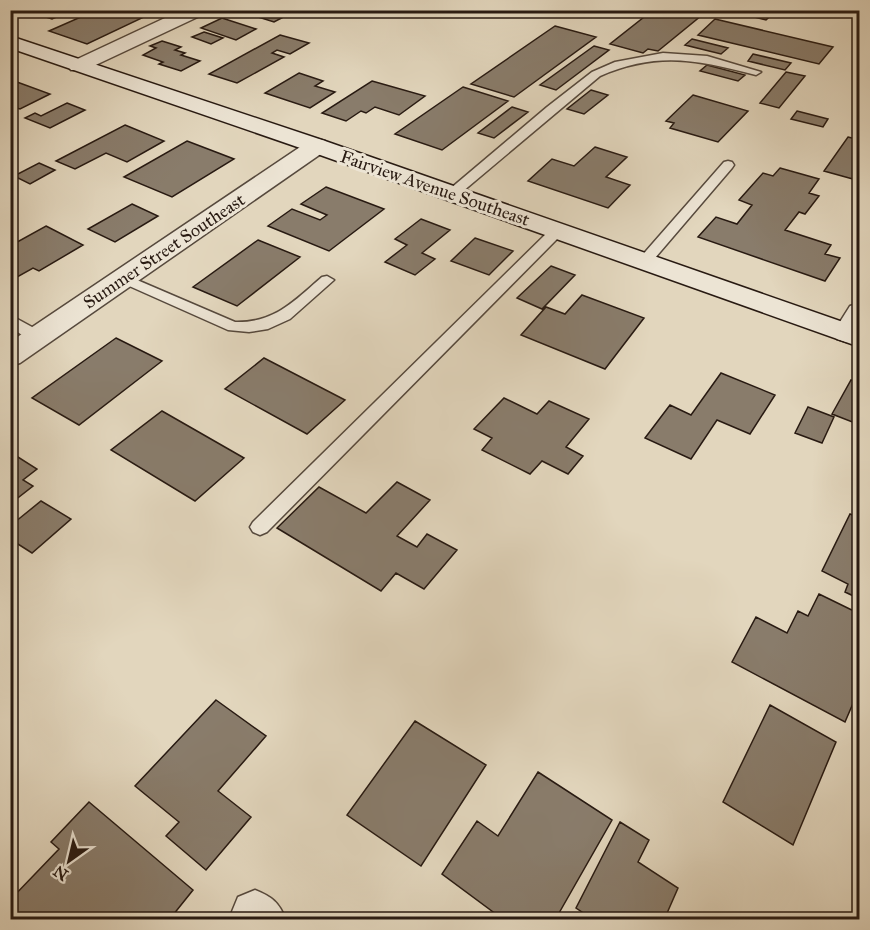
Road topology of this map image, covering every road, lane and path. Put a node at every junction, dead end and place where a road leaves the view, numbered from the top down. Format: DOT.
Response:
graph roads {
  1 [pos="198,10"];
  2 [pos="10,42"];
  3 [pos="78,66"];
  4 [pos="756,72"];
  5 [pos="317,146"];
  6 [pos="728,165"];
  7 [pos="452,194"];
  8 [pos="557,231"];
  9 [pos="644,262"];
  10 [pos="123,278"];
  11 [pos="327,280"];
  12 [pos="10,320"];
  13 [pos="855,328"];
  14 [pos="38,337"];
  15 [pos="10,356"];
  16 [pos="260,526"];
  1 -- 3 [label="main road"];
  2 -- 3 [label="main road, Fairview Avenue Southeast"];
  3 -- 5 [label="main road, Fairview Avenue Southeast"];
  4 -- 7 [label="lane"];
  5 -- 7 [label="main road, Fairview Avenue Southeast"];
  5 -- 10 [label="main road, Summer Street Southeast"];
  6 -- 9 [label="lane"];
  7 -- 8 [label="main road, Fairview Avenue Southeast"];
  8 -- 9 [label="main road, Fairview Avenue Southeast"];
  8 -- 16 [label="lane"];
  9 -- 13 [label="main road, Fairview Avenue Southeast"];
  10 -- 11 [label="lane"];
  10 -- 14 [label="main road, Summer Street Southeast"];
  12 -- 14 [label="lane"];
  14 -- 15 [label="main road, Summer Street Southeast"];
}
